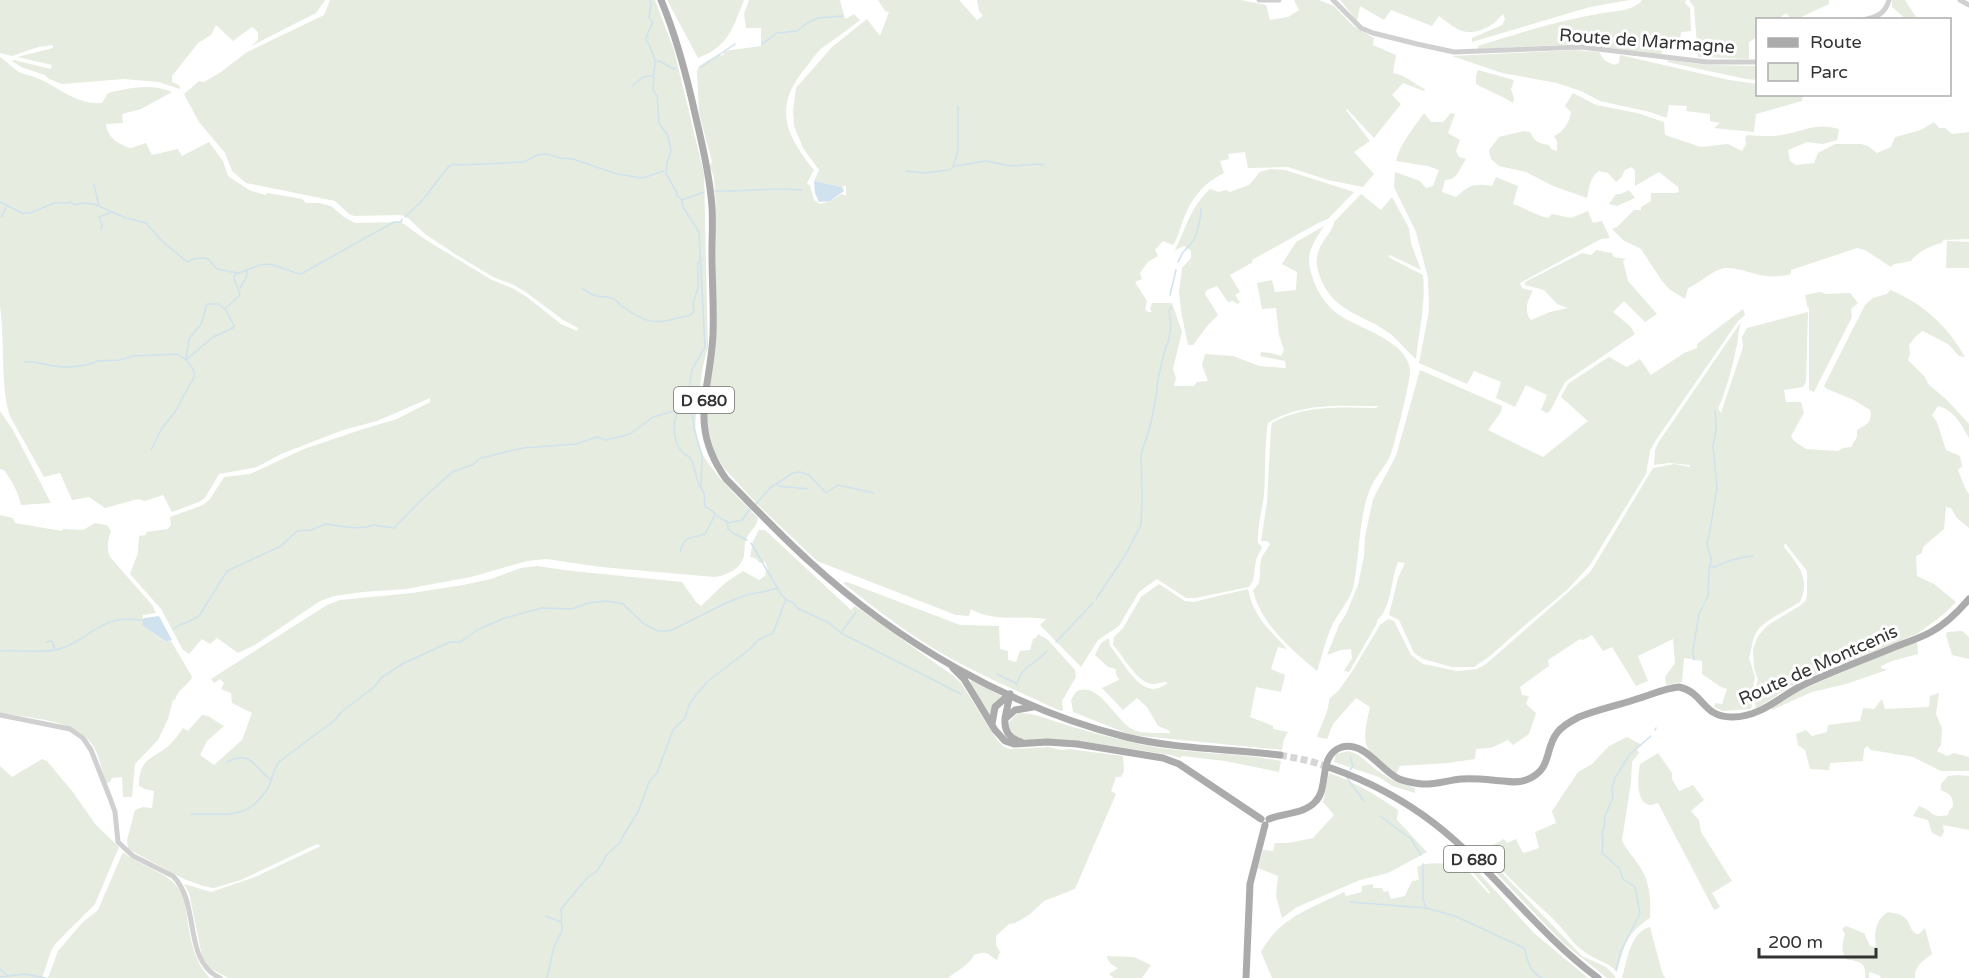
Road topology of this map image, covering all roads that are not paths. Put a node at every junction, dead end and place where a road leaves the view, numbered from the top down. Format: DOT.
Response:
graph roads {
  1 [pos="661,0"];
  2 [pos="1258,0"];
  3 [pos="1279,0"];
  4 [pos="1334,0"];
  5 [pos="1889,0"];
  6 [pos="1960,0"];
  7 [pos="1969,5"];
  8 [pos="1870,18"];
  9 [pos="1756,62"];
  10 [pos="1969,599"];
  11 [pos="947,662"];
  12 [pos="1010,694"];
  13 [pos="1035,707"];
  14 [pos="0,715"];
  15 [pos="1005,719"];
  16 [pos="992,725"];
  17 [pos="1029,744"];
  18 [pos="1280,755"];
  19 [pos="1330,768"];
  20 [pos="1265,821"];
  21 [pos="220,978"];
  22 [pos="1246,978"];
  23 [pos="1598,978"];
  1 -- 11 [label="main road, D 680"];
  2 -- 3 [label="street"];
  4 -- 9 [label="street, Route de Marmagne"];
  5 -- 8 [label="street"];
  6 -- 7 [label="street"];
  10 -- 20 [label="main road, Route de Montcenis"];
  11 -- 12 [label="main road, D 680"];
  11 -- 16 [label="main road"];
  12 -- 13 [label="main road, D 680"];
  12 -- 15 [label="main road"];
  12 -- 16 [label="main road"];
  13 -- 15 [label="main road"];
  13 -- 18 [label="main road, D 680"];
  14 -- 21 [label="street"];
  15 -- 17 [label="main road"];
  16 -- 17 [label="main road"];
  17 -- 20 [label="main road"];
  19 -- 23 [label="main road, D 680"];
  20 -- 22 [label="main road"];
}
